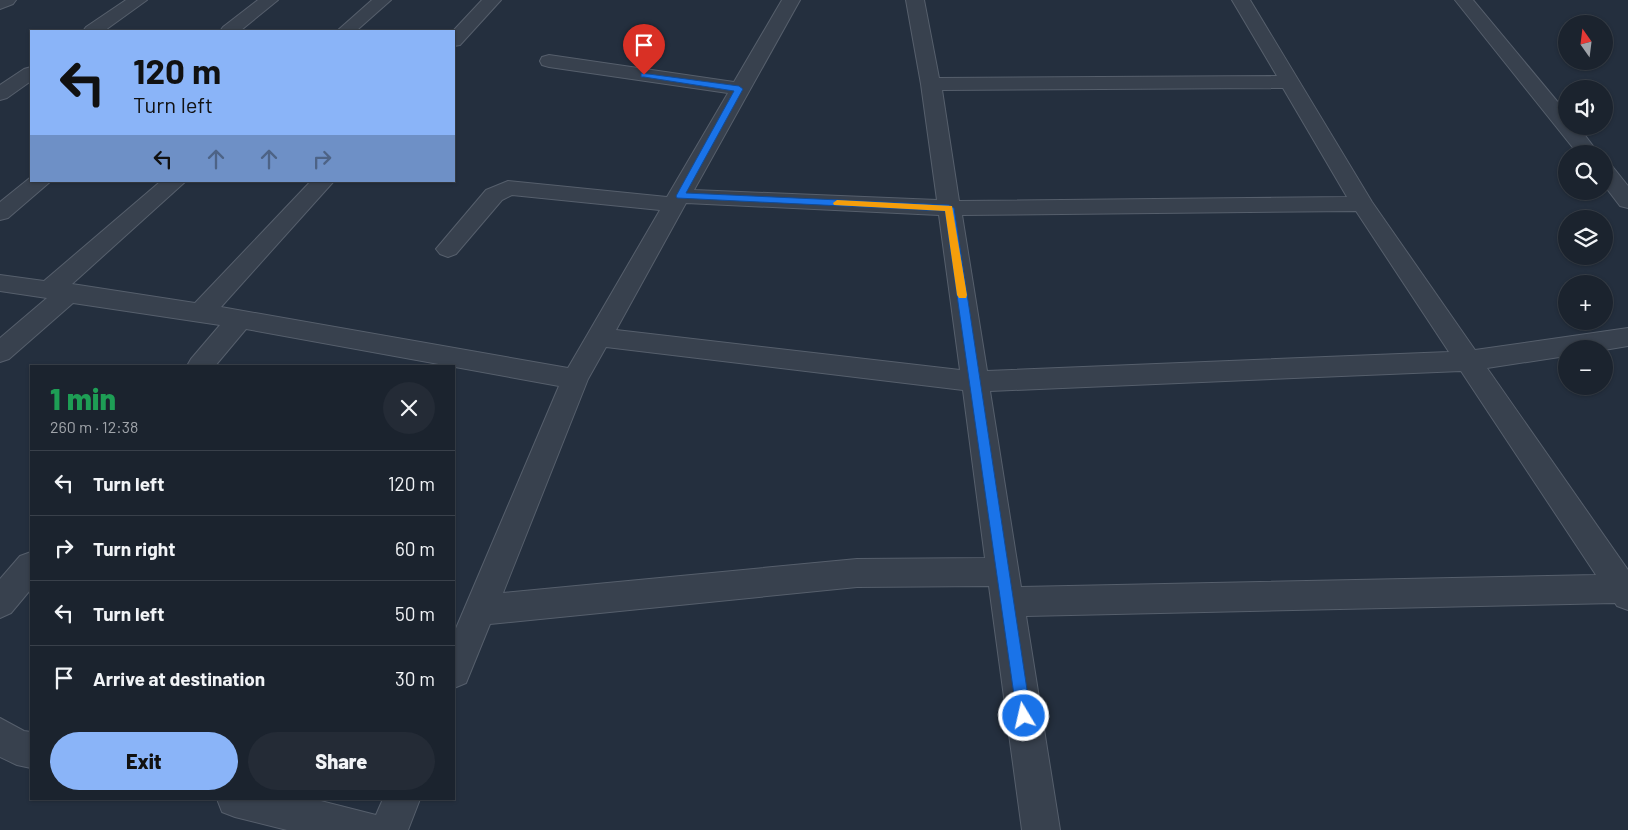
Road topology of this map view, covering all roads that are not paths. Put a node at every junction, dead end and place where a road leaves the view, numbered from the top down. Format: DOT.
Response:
graph roads {
  1 [pos="7,0"];
  2 [pos="138,0"];
  3 [pos="269,0"];
  4 [pos="382,0"];
  5 [pos="492,0"];
  6 [pos="790,0"];
  7 [pos="915,0"];
  8 [pos="1241,0"];
  9 [pos="1464,0"];
  10 [pos="0,4"];
  11 [pos="93,30"];
  12 [pos="230,30"];
  13 [pos="347,30"];
  14 [pos="455,40"];
  15 [pos="549,61"];
  16 [pos="30,74"];
  17 [pos="1291,82"];
  18 [pos="931,84"];
  19 [pos="739,89"];
  20 [pos="0,94"];
  21 [pos="1558,115"];
  22 [pos="1574,135"];
  23 [pos="1583,145"];
  24 [pos="39,182"];
  25 [pos="174,182"];
  26 [pos="323,182"];
  27 [pos="1613,182"];
  28 [pos="678,200"];
  29 [pos="1628,201"];
  30 [pos="1362,204"];
  31 [pos="949,208"];
  32 [pos="0,213"];
  33 [pos="448,249"];
  34 [pos="0,283"];
  35 [pos="61,291"];
  36 [pos="201,313"];
  37 [pos="240,319"];
  38 [pos="599,337"];
  39 [pos="1628,337"];
  40 [pos="0,352"];
  41 [pos="1467,361"];
  42 [pos="201,365"];
  43 [pos="575,379"];
  44 [pos="976,382"];
  45 [pos="30,567"];
  46 [pos="1005,587"];
  47 [pos="1626,592"];
  48 [pos="0,603"];
  49 [pos="480,610"];
  50 [pos="455,670"];
  51 [pos="0,736"];
  52 [pos="30,750"];
  53 [pos="239,800"];
  54 [pos="402,800"];
  55 [pos="366,830"];
  56 [pos="389,830"];
  57 [pos="1041,830"];
  1 -- 10 [label="street"];
  2 -- 11 [label="street"];
  3 -- 12 [label="street"];
  4 -- 13 [label="street"];
  5 -- 14 [label="street"];
  6 -- 19 [label="street"];
  7 -- 18 [label="street"];
  8 -- 17 [label="street"];
  9 -- 21 [label="street"];
  15 -- 19 [label="street"];
  16 -- 20 [label="street"];
  17 -- 18 [label="street"];
  17 -- 30 [label="street"];
  18 -- 31 [label="street"];
  19 -- 28 [label="street"];
  22 -- 23 [label="street"];
  24 -- 32 [label="street"];
  25 -- 35 [label="street"];
  26 -- 36 [label="street"];
  27 -- 29 [label="street"];
  28 -- 31 [label="street"];
  28 -- 33 [label="street"];
  28 -- 38 [label="street"];
  30 -- 31 [label="street"];
  30 -- 41 [label="street"];
  31 -- 44 [label="street"];
  34 -- 35 [label="street"];
  35 -- 36 [label="street"];
  35 -- 40 [label="street"];
  36 -- 37 [label="street"];
  37 -- 42 [label="street"];
  37 -- 43 [label="street"];
  38 -- 43 [label="street"];
  38 -- 44 [label="street"];
  39 -- 41 [label="street"];
  41 -- 44 [label="street"];
  41 -- 47 [label="street"];
  43 -- 49 [label="street"];
  44 -- 46 [label="street"];
  45 -- 48 [label="street"];
  46 -- 47 [label="street"];
  46 -- 49 [label="street"];
  46 -- 57 [label="street"];
  49 -- 50 [label="street"];
  51 -- 52 [label="street"];
  53 -- 55 [label="street"];
  54 -- 56 [label="street"];
}
